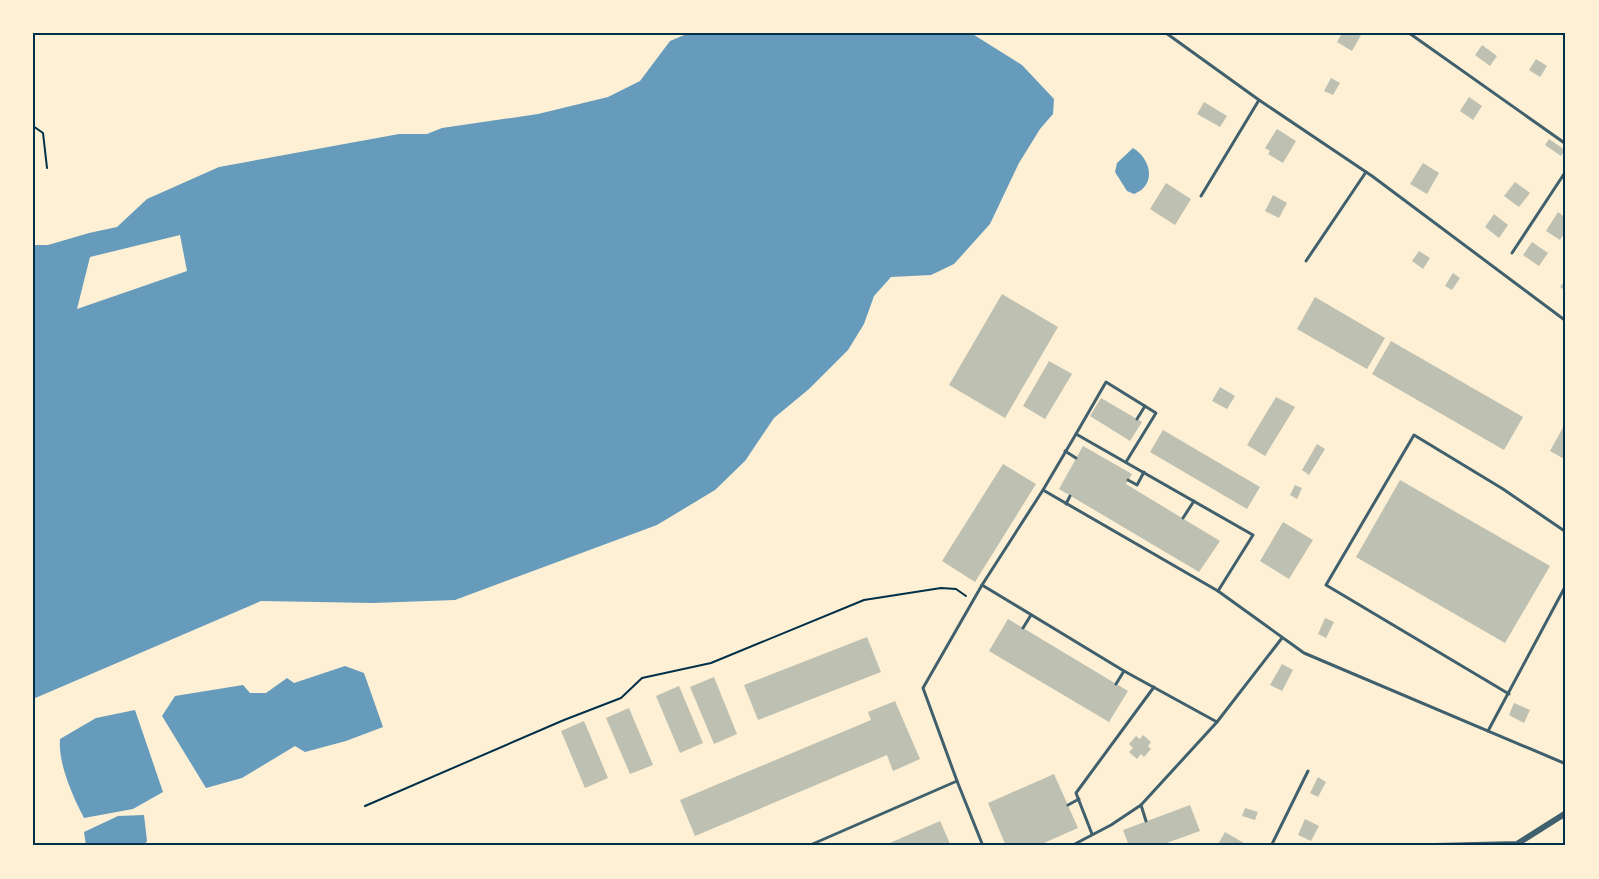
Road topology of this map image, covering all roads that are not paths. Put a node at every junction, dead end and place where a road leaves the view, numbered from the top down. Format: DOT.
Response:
graph roads {
  1 [pos="1166,33"];
  2 [pos="1409,33"];
  3 [pos="1259,100"];
  4 [pos="1566,144"];
  5 [pos="1566,171"];
  6 [pos="1366,172"];
  7 [pos="1201,196"];
  8 [pos="1512,253"];
  9 [pos="1306,261"];
  10 [pos="1566,321"];
  11 [pos="1144,406"];
  12 [pos="1137,419"];
  13 [pos="1076,434"];
  14 [pos="1065,451"];
  15 [pos="1077,458"];
  16 [pos="1126,462"];
  17 [pos="1144,472"];
  18 [pos="1128,480"];
  19 [pos="1043,490"];
  20 [pos="1070,496"];
  21 [pos="1194,501"];
  22 [pos="1066,504"];
  23 [pos="1183,518"];
  24 [pos="1566,532"];
  25 [pos="982,585"];
  26 [pos="1566,585"];
  27 [pos="1218,591"];
  28 [pos="1031,615"];
  29 [pos="1023,628"];
  30 [pos="1282,638"];
  31 [pos="1124,671"];
  32 [pos="1116,684"];
  33 [pos="1154,687"];
  34 [pos="1509,694"];
  35 [pos="1216,722"];
  36 [pos="1488,731"];
  37 [pos="1566,764"];
  38 [pos="1308,771"];
  39 [pos="957,781"];
  40 [pos="1079,800"];
  41 [pos="1068,805"];
  42 [pos="1141,805"];
  43 [pos="1566,813"];
  44 [pos="1146,821"];
  45 [pos="1092,834"];
  46 [pos="808,846"];
  47 [pos="983,846"];
  48 [pos="1071,846"];
  49 [pos="1271,846"];
  50 [pos="1435,846"];
  1 -- 3 [label="lane"];
  2 -- 4 [label="lane"];
  3 -- 6 [label="lane"];
  3 -- 7 [label="lane"];
  5 -- 8 [label="lane"];
  6 -- 9 [label="lane"];
  6 -- 10 [label="lane"];
  11 -- 12 [label="lane"];
  11 -- 13 [label="lane"];
  11 -- 16 [label="lane"];
  13 -- 14 [label="lane"];
  13 -- 16 [label="lane"];
  14 -- 15 [label="lane"];
  14 -- 19 [label="lane"];
  16 -- 17 [label="lane"];
  17 -- 18 [label="lane"];
  17 -- 21 [label="lane"];
  19 -- 22 [label="lane"];
  19 -- 25 [label="lane"];
  20 -- 22 [label="lane"];
  21 -- 23 [label="lane"];
  21 -- 27 [label="lane"];
  22 -- 27 [label="lane"];
  24 -- 34 [label="lane"];
  25 -- 28 [label="lane"];
  25 -- 39 [label="lane"];
  26 -- 34 [label="lane"];
  27 -- 30 [label="lane"];
  28 -- 29 [label="lane"];
  28 -- 31 [label="lane"];
  30 -- 35 [label="lane"];
  30 -- 36 [label="lane"];
  31 -- 32 [label="lane"];
  31 -- 33 [label="lane"];
  33 -- 35 [label="lane"];
  33 -- 40 [label="lane"];
  34 -- 36 [label="lane"];
  35 -- 42 [label="lane"];
  36 -- 37 [label="lane"];
  38 -- 49 [label="lane"];
  39 -- 46 [label="lane"];
  39 -- 47 [label="lane"];
  40 -- 41 [label="lane"];
  40 -- 45 [label="lane"];
  42 -- 44 [label="lane"];
  42 -- 45 [label="lane"];
  43 -- 50 [label="street"];
  45 -- 48 [label="lane"];
}
